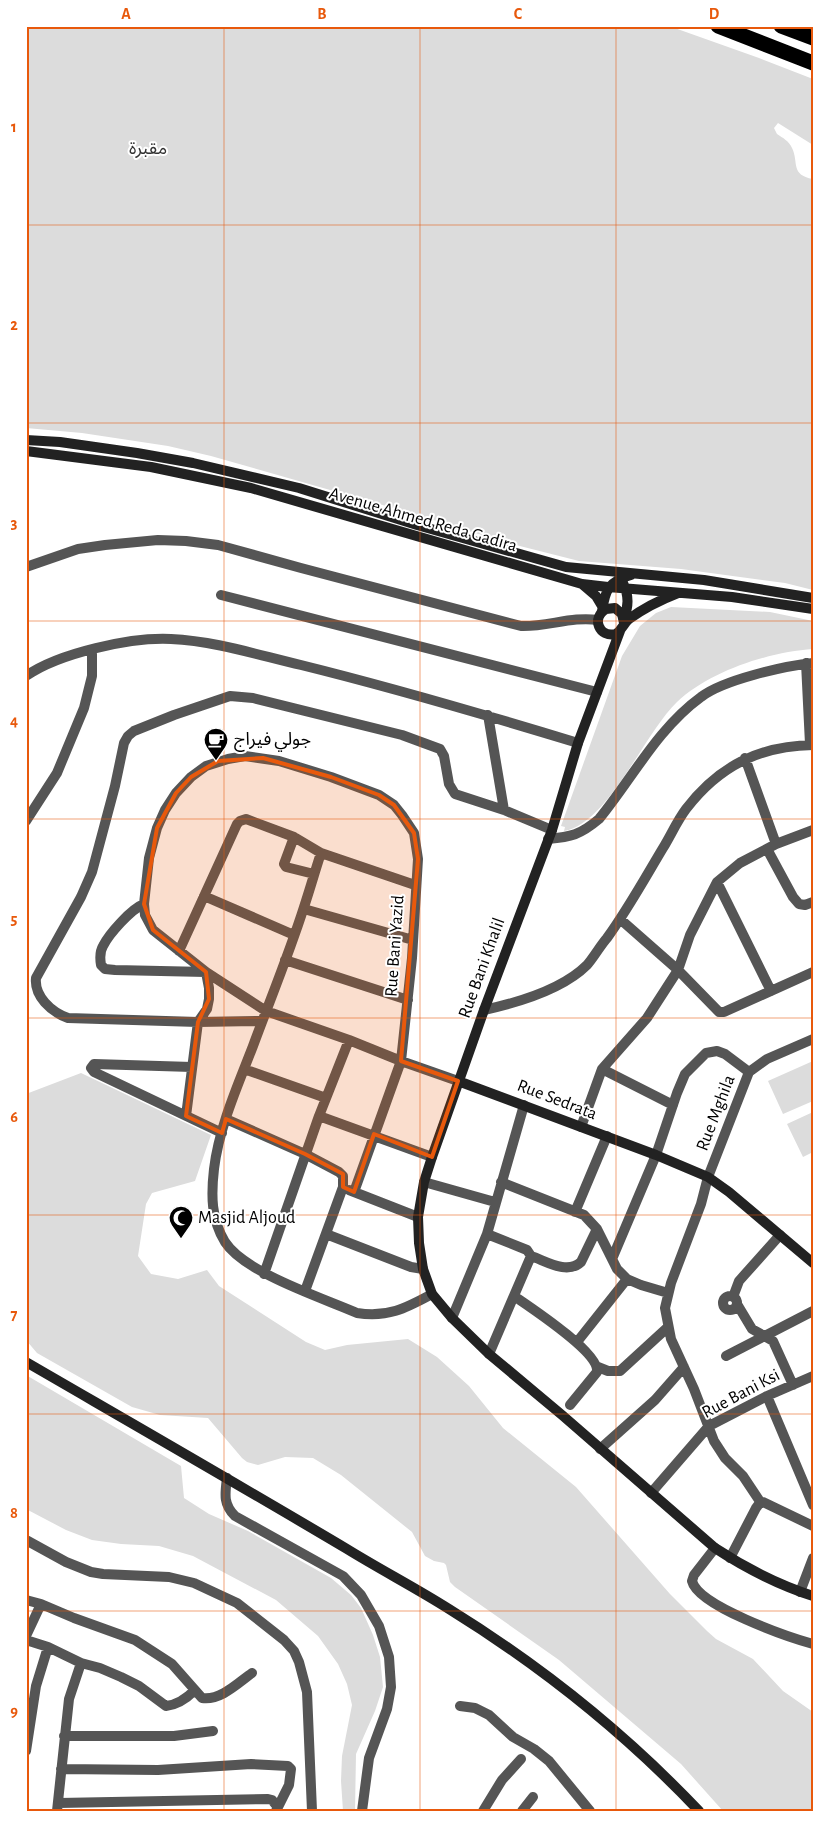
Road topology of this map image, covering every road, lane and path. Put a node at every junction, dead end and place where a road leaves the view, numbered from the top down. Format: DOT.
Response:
graph roads {
  1 [pos="718,26"];
  2 [pos="781,26"];
  3 [pos="813,38"];
  4 [pos="813,62"];
  5 [pos="26,440"];
  6 [pos="26,450"];
  7 [pos="39,452"];
  8 [pos="26,457"];
  9 [pos="26,567"];
  10 [pos="610,571"];
  11 [pos="634,574"];
  12 [pos="620,579"];
  13 [pos="582,584"];
  14 [pos="608,587"];
  15 [pos="626,588"];
  16 [pos="681,592"];
  17 [pos="221,595"];
  18 [pos="813,598"];
  19 [pos="813,609"];
  20 [pos="601,612"];
  21 [pos="623,624"];
  22 [pos="603,632"];
  23 [pos="92,650"];
  24 [pos="611,657"];
  25 [pos="810,663"];
  26 [pos="26,676"];
  27 [pos="596,692"];
  28 [pos="488,715"];
  29 [pos="578,743"];
  30 [pos="812,744"];
  31 [pos="745,758"];
  32 [pos="504,810"];
  33 [pos="26,821"];
  34 [pos="813,830"];
  35 [pos="550,835"];
  36 [pos="294,837"];
  37 [pos="772,846"];
  38 [pos="321,853"];
  39 [pos="314,874"];
  40 [pos="717,882"];
  41 [pos="416,884"];
  42 [pos="204,896"];
  43 [pos="813,902"];
  44 [pos="144,904"];
  45 [pos="304,909"];
  46 [pos="620,919"];
  47 [pos="294,935"];
  48 [pos="413,940"];
  49 [pos="178,952"];
  50 [pos="285,960"];
  51 [pos="678,970"];
  52 [pos="206,972"];
  53 [pos="813,972"];
  54 [pos="771,991"];
  55 [pos="408,1000"];
  56 [pos="484,1010"];
  57 [pos="266,1011"];
  58 [pos="198,1022"];
  59 [pos="262,1022"];
  60 [pos="813,1039"];
  61 [pos="349,1040"];
  62 [pos="401,1061"];
  63 [pos="192,1067"];
  64 [pos="244,1068"];
  65 [pos="602,1069"];
  66 [pos="749,1072"];
  67 [pos="458,1080"];
  68 [pos="326,1098"];
  69 [pos="673,1104"];
  70 [pos="524,1105"];
  71 [pos="186,1116"];
  72 [pos="319,1116"];
  73 [pos="226,1119"];
  74 [pos="581,1127"];
  75 [pos="222,1132"];
  76 [pos="374,1134"];
  77 [pos="606,1136"];
  78 [pos="305,1154"];
  79 [pos="656,1155"];
  80 [pos="432,1156"];
  81 [pos="708,1177"];
  82 [pos="424,1182"];
  83 [pos="501,1182"];
  84 [pos="343,1186"];
  85 [pos="354,1192"];
  86 [pos="495,1202"];
  87 [pos="575,1212"];
  88 [pos="418,1218"];
  89 [pos="596,1229"];
  90 [pos="326,1234"];
  91 [pos="486,1234"];
  92 [pos="780,1235"];
  93 [pos="531,1256"];
  94 [pos="612,1259"];
  95 [pos="813,1263"];
  96 [pos="424,1269"];
  97 [pos="264,1274"];
  98 [pos="627,1279"];
  99 [pos="305,1291"];
  100 [pos="668,1293"];
  101 [pos="432,1294"];
  102 [pos="514,1296"];
  103 [pos="813,1311"];
  104 [pos="452,1318"];
  105 [pos="668,1328"];
  106 [pos="764,1335"];
  107 [pos="577,1342"];
  108 [pos="489,1354"];
  109 [pos="726,1356"];
  110 [pos="26,1362"];
  111 [pos="598,1367"];
  112 [pos="684,1367"];
  113 [pos="813,1376"];
  114 [pos="793,1384"];
  115 [pos="767,1396"];
  116 [pos="570,1404"];
  117 [pos="709,1426"];
  118 [pos="600,1449"];
  119 [pos="227,1478"];
  120 [pos="651,1493"];
  121 [pos="811,1493"];
  122 [pos="761,1503"];
  123 [pos="813,1505"];
  124 [pos="813,1526"];
  125 [pos="26,1540"];
  126 [pos="715,1548"];
  127 [pos="730,1558"];
  128 [pos="813,1558"];
  129 [pos="800,1592"];
  130 [pos="813,1596"];
  131 [pos="26,1600"];
  132 [pos="41,1604"];
  133 [pos="26,1636"];
  134 [pos="26,1640"];
  135 [pos="813,1644"];
  136 [pos="48,1647"];
  137 [pos="81,1663"];
  138 [pos="252,1672"];
  139 [pos="195,1690"];
  140 [pos="460,1706"];
  141 [pos="213,1730"];
  142 [pos="64,1736"];
  143 [pos="26,1751"];
  144 [pos="521,1759"];
  145 [pos="61,1770"];
  146 [pos="533,1797"];
  147 [pos="58,1807"];
  148 [pos="276,1808"];
  149 [pos="312,1811"];
  150 [pos="362,1811"];
  151 [pos="483,1811"];
  152 [pos="522,1811"];
  153 [pos="590,1811"];
  154 [pos="699,1811"];
  1 -- 4 [label="highway"];
  2 -- 3 [label="highway"];
  5 -- 10 [label="street, Avenue Ahmed Reda Gadira"];
  6 -- 7 [label="street, Avenue Ahmed Reda Gadira"];
  7 -- 8 [label="street"];
  7 -- 13 [label="street, Avenue Ahmed Reda Gadira"];
  9 -- 20 [label="street"];
  10 -- 11 [label="street, Avenue Ahmed Reda Gadira"];
  10 -- 12 [label="street"];
  11 -- 12 [label="street"];
  11 -- 18 [label="street, Avenue Ahmed Reda Gadira"];
  12 -- 14 [label="street"];
  12 -- 15 [label="street"];
  13 -- 14 [label="street, Avenue Ahmed Reda Gadira"];
  13 -- 20 [label="street"];
  14 -- 15 [label="street, Avenue Ahmed Reda Gadira"];
  14 -- 20 [label="street"];
  15 -- 16 [label="street, Avenue Ahmed Reda Gadira"];
  15 -- 21 [label="street, Rue Bani Khalil"];
  16 -- 19 [label="street, Avenue Ahmed Reda Gadira"];
  16 -- 21 [label="street"];
  17 -- 27 [label="street"];
  20 -- 21 [label="street"];
  20 -- 22 [label="street"];
  21 -- 22 [label="street"];
  21 -- 24 [label="street, Rue Bani Khalil"];
  22 -- 24 [label="street"];
  23 -- 26 [label="street"];
  23 -- 28 [label="street"];
  23 -- 33 [label="street"];
  24 -- 27 [label="street, Rue Bani Khalil"];
  25 -- 30 [label="street"];
  25 -- 35 [label="street"];
  27 -- 29 [label="street, Rue Bani Khalil"];
  28 -- 29 [label="street"];
  28 -- 32 [label="street"];
  29 -- 35 [label="street, Rue Bani Khalil"];
  30 -- 31 [label="street"];
  31 -- 37 [label="street"];
  31 -- 46 [label="street"];
  32 -- 35 [label="street"];
  32 -- 58 [label="street"];
  34 -- 37 [label="street"];
  35 -- 56 [label="street, Rue Bani Khalil"];
  36 -- 38 [label="street"];
  36 -- 39 [label="street"];
  36 -- 42 [label="street"];
  37 -- 40 [label="street"];
  37 -- 43 [label="street"];
  38 -- 39 [label="street"];
  38 -- 41 [label="street"];
  39 -- 45 [label="street"];
  40 -- 51 [label="street"];
  40 -- 54 [label="street"];
  41 -- 44 [label="street, Rue Bani Yazid"];
  41 -- 48 [label="street, Rue Bani Yazid"];
  42 -- 47 [label="street"];
  42 -- 49 [label="street"];
  44 -- 49 [label="street, Rue Sedrata"];
  44 -- 52 [label="street"];
  45 -- 47 [label="street"];
  45 -- 48 [label="street"];
  46 -- 51 [label="street"];
  46 -- 56 [label="street"];
  47 -- 50 [label="street"];
  48 -- 55 [label="street, Rue Bani Yazid"];
  49 -- 52 [label="street, Rue Sedrata"];
  50 -- 55 [label="street"];
  50 -- 57 [label="street"];
  51 -- 54 [label="street"];
  51 -- 65 [label="street"];
  52 -- 57 [label="street, Rue Sedrata"];
  52 -- 58 [label="street"];
  53 -- 54 [label="street"];
  55 -- 62 [label="street, Rue Bani Yazid"];
  56 -- 67 [label="street, Rue Bani Khalil"];
  57 -- 59 [label="street"];
  57 -- 61 [label="street, Rue Sedrata"];
  58 -- 59 [label="street"];
  58 -- 63 [label="street"];
  59 -- 64 [label="street"];
  60 -- 66 [label="street, Rue Mghila"];
  61 -- 62 [label="street, Rue Sedrata"];
  61 -- 68 [label="street"];
  62 -- 67 [label="street, Rue Sedrata"];
  62 -- 76 [label="street, Rue Bani Yazid"];
  63 -- 71 [label="street"];
  63 -- 71 [label="street"];
  64 -- 68 [label="street"];
  64 -- 73 [label="street"];
  65 -- 69 [label="street"];
  65 -- 74 [label="street"];
  66 -- 69 [label="street"];
  66 -- 81 [label="street, Rue Mghila"];
  67 -- 70 [label="street, Rue Sedrata"];
  67 -- 80 [label="street, Rue Bani Khalil"];
  68 -- 72 [label="street"];
  69 -- 79 [label="street"];
  70 -- 74 [label="street, Rue Sedrata"];
  70 -- 83 [label="street"];
  71 -- 75 [label="street"];
  72 -- 76 [label="street"];
  72 -- 78 [label="street"];
  73 -- 75 [label="street"];
  73 -- 78 [label="street"];
  74 -- 77 [label="street, Rue Sedrata"];
  75 -- 97 [label="street"];
  76 -- 80 [label="street"];
  76 -- 85 [label="street, Rue Bani Yazid"];
  77 -- 79 [label="street, Rue Sedrata"];
  77 -- 87 [label="street"];
  78 -- 84 [label="street"];
  78 -- 97 [label="street"];
  79 -- 81 [label="street, Rue Sedrata"];
  79 -- 94 [label="street"];
  80 -- 82 [label="street, Rue Bani Khalil"];
  81 -- 92 [label="street, Rue Sedrata"];
  81 -- 100 [label="street, Rue Mghila"];
  82 -- 86 [label="street"];
  82 -- 88 [label="street, Rue Bani Khalil"];
  83 -- 86 [label="street"];
  83 -- 87 [label="street"];
  84 -- 85 [label="street"];
  84 -- 90 [label="street"];
  85 -- 88 [label="street"];
  86 -- 91 [label="street"];
  87 -- 89 [label="street"];
  88 -- 96 [label="street, Rue Bani Khalil"];
  89 -- 93 [label="street"];
  89 -- 94 [label="street"];
  90 -- 96 [label="street"];
  90 -- 99 [label="street"];
  91 -- 93 [label="street"];
  91 -- 104 [label="street"];
  92 -- 95 [label="street, Rue Sedrata"];
  92 -- 106 [label="street"];
  93 -- 102 [label="street"];
  94 -- 98 [label="street"];
  96 -- 101 [label="street, Rue Bani Khalil"];
  97 -- 99 [label="street"];
  98 -- 100 [label="street"];
  98 -- 107 [label="street"];
  99 -- 101 [label="street"];
  100 -- 105 [label="street, Rue Mghila"];
  101 -- 104 [label="street"];
  102 -- 107 [label="street"];
  102 -- 108 [label="street"];
  103 -- 106 [label="street"];
  104 -- 108 [label="street"];
  105 -- 111 [label="street"];
  105 -- 112 [label="street, Rue Mghila"];
  106 -- 109 [label="street"];
  106 -- 114 [label="street"];
  107 -- 111 [label="street"];
  108 -- 118 [label="street"];
  110 -- 119 [label="street"];
  111 -- 116 [label="street"];
  112 -- 117 [label="street, Rue Mghila"];
  112 -- 118 [label="street"];
  113 -- 114 [label="street, Rue Bani Ksi"];
  114 -- 115 [label="street, Rue Bani Ksi"];
  115 -- 117 [label="street, Rue Bani Ksi"];
  115 -- 121 [label="street"];
  117 -- 120 [label="street, Rue Bani Ksi"];
  117 -- 122 [label="street, Rue Mghila"];
  118 -- 120 [label="street"];
  119 -- 150 [label="street"];
  119 -- 154 [label="street"];
  120 -- 126 [label="street"];
  121 -- 123 [label="street"];
  122 -- 124 [label="street"];
  122 -- 127 [label="street"];
  125 -- 149 [label="street"];
  126 -- 127 [label="street"];
  126 -- 135 [label="street"];
  127 -- 129 [label="street"];
  128 -- 129 [label="street"];
  129 -- 130 [label="street"];
  131 -- 132 [label="street"];
  132 -- 133 [label="street"];
  132 -- 139 [label="street"];
  134 -- 136 [label="street"];
  136 -- 137 [label="street"];
  136 -- 143 [label="street"];
  137 -- 139 [label="street"];
  137 -- 142 [label="street"];
  138 -- 139 [label="street"];
  140 -- 153 [label="street"];
  141 -- 142 [label="street"];
  142 -- 145 [label="street"];
  144 -- 151 [label="street"];
  145 -- 147 [label="street"];
  145 -- 148 [label="street"];
  146 -- 152 [label="street"];
  147 -- 148 [label="street"];
}
